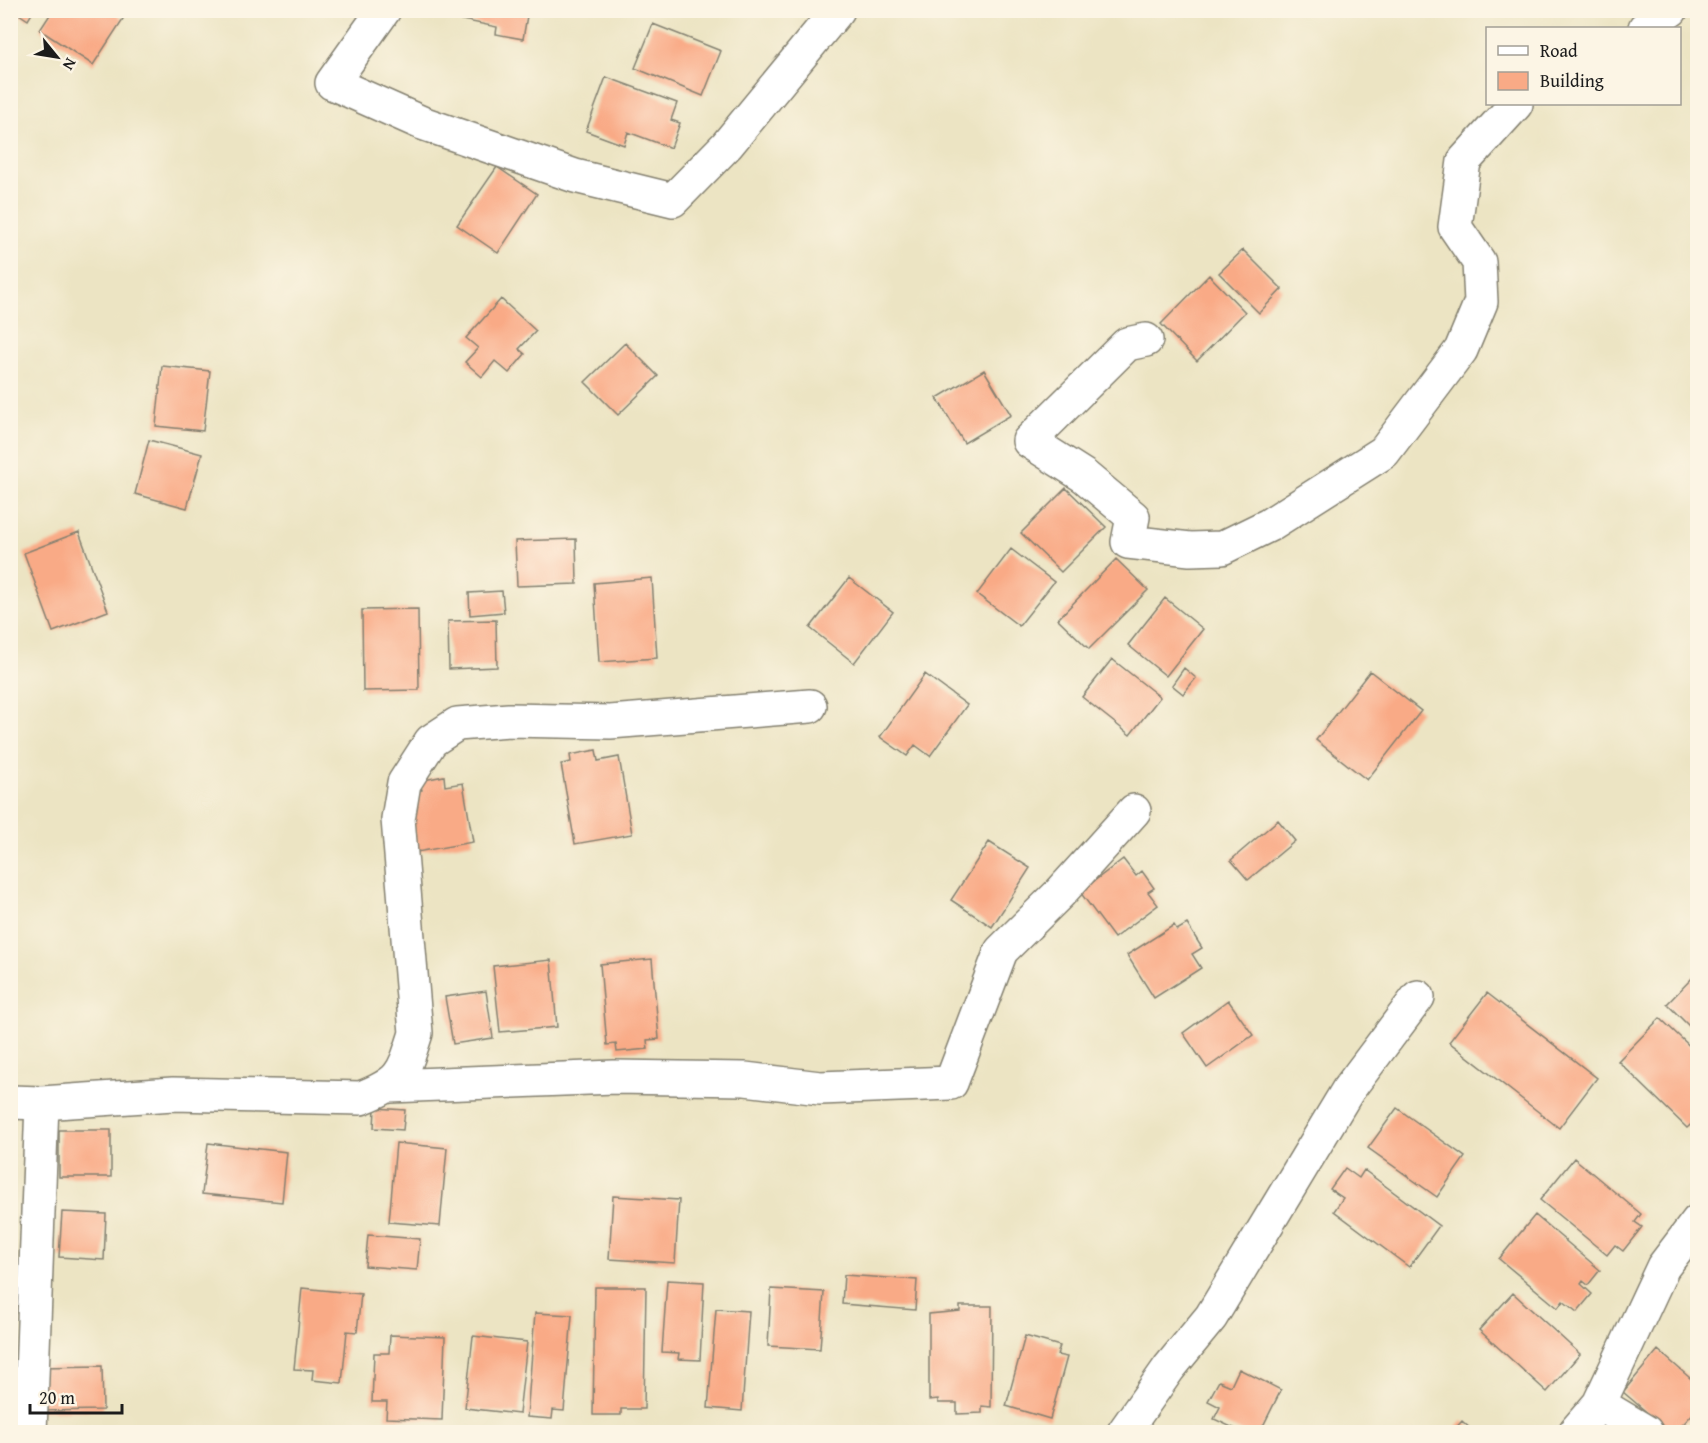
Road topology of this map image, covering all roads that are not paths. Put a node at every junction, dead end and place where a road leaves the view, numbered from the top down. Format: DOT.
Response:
graph roads {
  1 [pos="384,10"];
  2 [pos="838,10"];
  3 [pos="1671,10"];
  4 [pos="1646,27"];
  5 [pos="1515,105"];
  6 [pos="1146,340"];
  7 [pos="810,706"];
  8 [pos="1134,811"];
  9 [pos="1418,997"];
  10 [pos="390,1086"];
  11 [pos="26,1103"];
  12 [pos="1698,1221"];
  13 [pos="1599,1404"];
  14 [pos="30,1432"];
  15 [pos="1124,1432"];
  16 [pos="1575,1432"];
  17 [pos="1646,1432"];
  1 -- 2 [label="street"];
  3 -- 4 [label="street"];
  5 -- 6 [label="street"];
  7 -- 10 [label="street"];
  8 -- 10 [label="street"];
  9 -- 15 [label="street"];
  10 -- 11 [label="street"];
  11 -- 14 [label="street"];
  12 -- 13 [label="street"];
  13 -- 16 [label="street"];
  13 -- 17 [label="street"];
}
